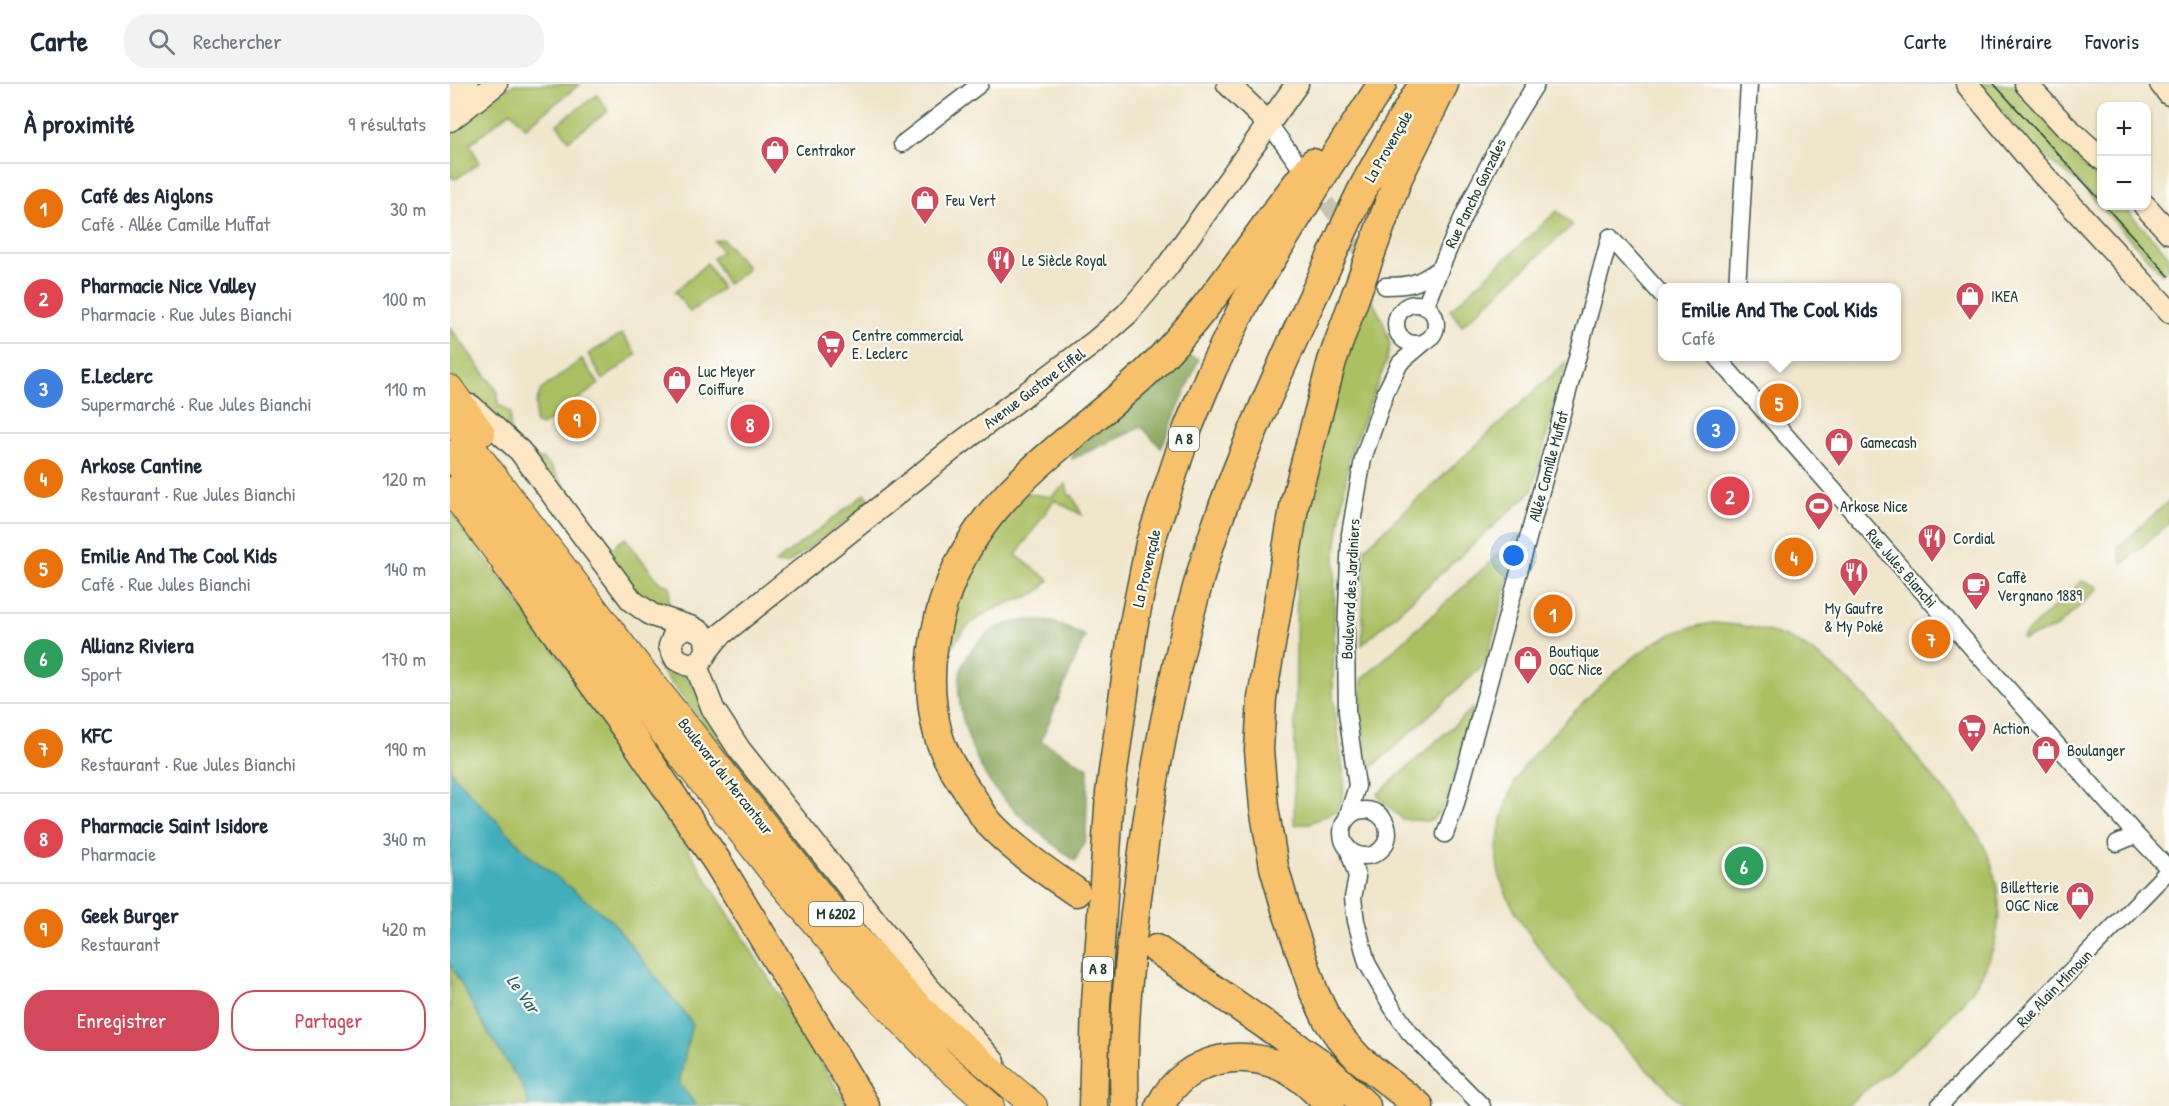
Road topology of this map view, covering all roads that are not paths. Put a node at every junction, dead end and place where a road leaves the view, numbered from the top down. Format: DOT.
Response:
graph roads {
  1 [pos="467,84"];
  2 [pos="496,84"];
  3 [pos="980,84"];
  4 [pos="1228,84"];
  5 [pos="1297,84"];
  6 [pos="1377,84"];
  7 [pos="1382,84"];
  8 [pos="1423,84"];
  9 [pos="1444,84"];
  10 [pos="1536,84"];
  11 [pos="1749,84"];
  12 [pos="1967,84"];
  13 [pos="2026,84"];
  14 [pos="2161,84"];
  15 [pos="2169,94"];
  16 [pos="450,98"];
  17 [pos="450,120"];
  18 [pos="1269,124"];
  19 [pos="902,144"];
  20 [pos="2099,156"];
  21 [pos="1300,167"];
  22 [pos="2149,210"];
  23 [pos="2169,232"];
  24 [pos="1439,269"];
  25 [pos="1737,283"];
  26 [pos="1651,291"];
  27 [pos="1425,307"];
  28 [pos="1402,309"];
  29 [pos="2169,311"];
  30 [pos="1399,335"];
  31 [pos="1426,341"];
  32 [pos="1720,361"];
  33 [pos="1733,361"];
  34 [pos="1400,363"];
  35 [pos="1732,375"];
  36 [pos="451,389"];
  37 [pos="450,418"];
  38 [pos="450,454"];
  39 [pos="450,490"];
  40 [pos="506,564"];
  41 [pos="698,644"];
  42 [pos="620,660"];
  43 [pos="1357,786"];
  44 [pos="1347,818"];
  45 [pos="1383,818"];
  46 [pos="1445,834"];
  47 [pos="2136,834"];
  48 [pos="2117,843"];
  49 [pos="1348,848"];
  50 [pos="1378,851"];
  51 [pos="2169,869"];
  52 [pos="1356,876"];
  53 [pos="1076,892"];
  54 [pos="1156,949"];
  55 [pos="1093,1103"];
  56 [pos="1031,1104"];
  57 [pos="865,1106"];
  58 [pos="991,1106"];
  59 [pos="1125,1106"];
  60 [pos="1160,1106"];
  61 [pos="1330,1106"];
  62 [pos="1366,1106"];
  63 [pos="1419,1106"];
  64 [pos="1482,1106"];
  65 [pos="1939,1106"];
  1 -- 16 [label="street"];
  2 -- 17 [label="street"];
  3 -- 19 [label="street"];
  4 -- 18 [label="street"];
  5 -- 18 [label="street, Avenue Gustave Eiffel"];
  6 -- 53 [label="highway"];
  7 -- 55 [label="highway, La Provençale / A 8"];
  8 -- 59 [label="highway, La Provençale / A 8"];
  9 -- 63 [label="highway"];
  10 -- 24 [label="street, Rue Pancho Gonzales"];
  11 -- 25 [label="street"];
  12 -- 29 [label="street"];
  13 -- 20 [label="street"];
  14 -- 15 [label="street"];
  18 -- 21 [label="street"];
  18 -- 41 [label="street, Avenue Gustave Eiffel"];
  22 -- 23 [label="street"];
  24 -- 27 [label="street, Rue Pancho Gonzales"];
  24 -- 28 [label="street"];
  26 -- 46 [label="street, Allée Camille Muffat"];
  27 -- 28 [label="street"];
  27 -- 31 [label="street"];
  28 -- 30 [label="street"];
  30 -- 31 [label="street"];
  30 -- 34 [label="street, Boulevard des Jardiniers"];
  31 -- 34 [label="street, Boulevard des Jardiniers"];
  32 -- 35 [label="street, Rue Jules Bianchi"];
  33 -- 35 [label="street"];
  34 -- 43 [label="street, Boulevard des Jardiniers"];
  35 -- 47 [label="street, Rue Jules Bianchi"];
  36 -- 41 [label="street"];
  36 -- 42 [label="main road"];
  37 -- 42 [label="main road, Boulevard du Mercantour / M 6202"];
  38 -- 42 [label="main road, Boulevard du Mercantour / M 6202"];
  39 -- 40 [label="main road"];
  40 -- 42 [label="main road"];
  40 -- 57 [label="highway"];
  41 -- 56 [label="street"];
  42 -- 56 [label="main road, Boulevard du Mercantour / M 6202"];
  42 -- 58 [label="main road, Boulevard du Mercantour / M 6202"];
  43 -- 44 [label="street, Boulevard des Jardiniers"];
  43 -- 45 [label="street"];
  44 -- 45 [label="street"];
  44 -- 49 [label="street"];
  45 -- 50 [label="street"];
  47 -- 48 [label="street"];
  47 -- 51 [label="street, Rue Jules Bianchi"];
  49 -- 50 [label="street"];
  49 -- 52 [label="street"];
  50 -- 52 [label="street"];
  51 -- 65 [label="street, Rue Alain Mimoun"];
  52 -- 64 [label="street"];
  54 -- 62 [label="highway"];
  60 -- 61 [label="highway"];
}
